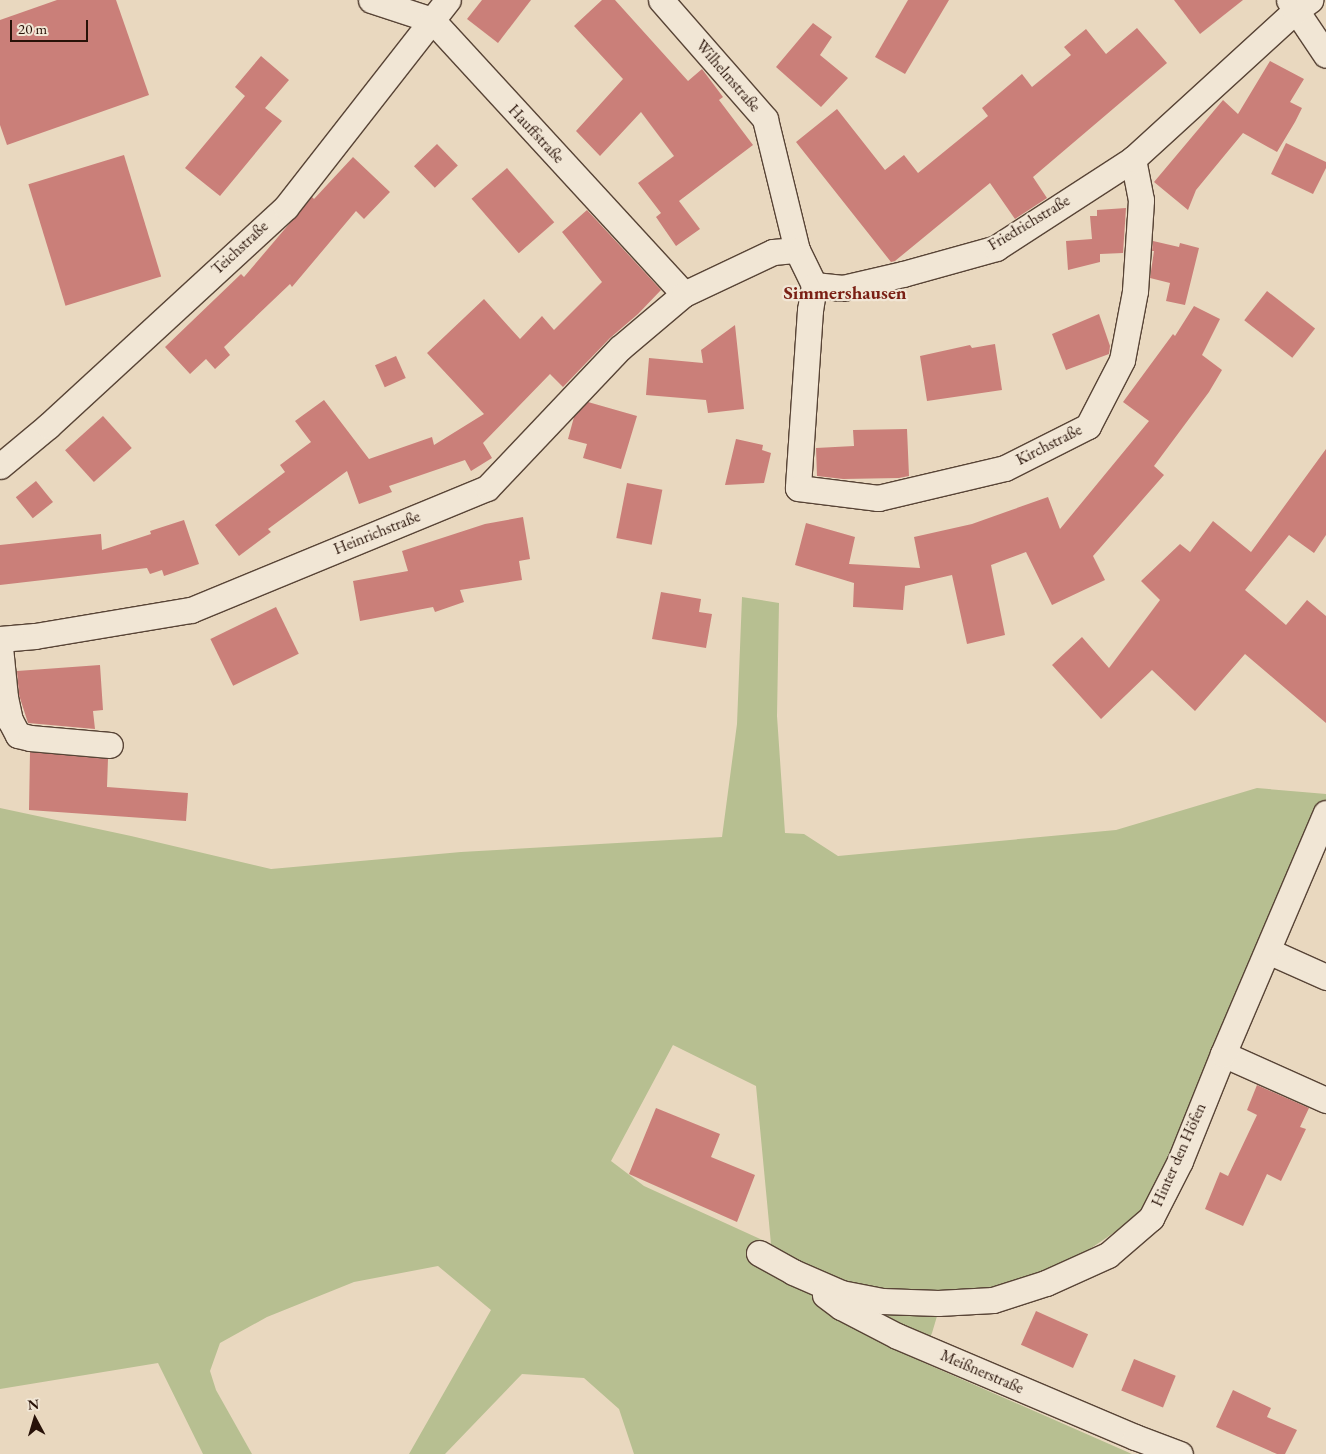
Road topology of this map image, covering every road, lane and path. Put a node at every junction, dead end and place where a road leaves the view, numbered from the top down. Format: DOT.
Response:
graph roads {
  1 [pos="371,0"];
  2 [pos="448,0"];
  3 [pos="661,0"];
  4 [pos="1298,4"];
  5 [pos="432,20"];
  6 [pos="1326,55"];
  7 [pos="1133,158"];
  8 [pos="796,250"];
  9 [pos="814,285"];
  10 [pos="684,294"];
  11 [pos="0,466"];
  12 [pos="0,639"];
  13 [pos="0,647"];
  14 [pos="110,745"];
  15 [pos="1326,813"];
  16 [pos="1268,951"];
  17 [pos="1326,977"];
  18 [pos="1223,1054"];
  19 [pos="1326,1100"];
  20 [pos="759,1253"];
  21 [pos="793,1272"];
  22 [pos="1180,1454"];
  1 -- 5 [label="street, Hauffstraße"];
  2 -- 5 [label="street, Teichstraße"];
  3 -- 8 [label="street, Wilhelmstraße"];
  4 -- 6 [label="street"];
  4 -- 7 [label="street, Friedrichstraße"];
  5 -- 10 [label="street, Hauffstraße"];
  5 -- 11 [label="street, Teichstraße"];
  7 -- 9 [label="street, Friedrichstraße"];
  7 -- 9 [label="street, Kirchstraße"];
  8 -- 9 [label="street"];
  8 -- 10 [label="street"];
  10 -- 12 [label="street, Heinrichstraße"];
  13 -- 14 [label="street"];
  15 -- 16 [label="street, Hinter den Höfen"];
  16 -- 17 [label="street"];
  16 -- 18 [label="street, Hinter den Höfen"];
  18 -- 19 [label="street"];
  18 -- 21 [label="street, Hinter den Höfen"];
  20 -- 21 [label="street, Hinter den Höfen"];
  21 -- 22 [label="street, Meißnerstraße"];
}
